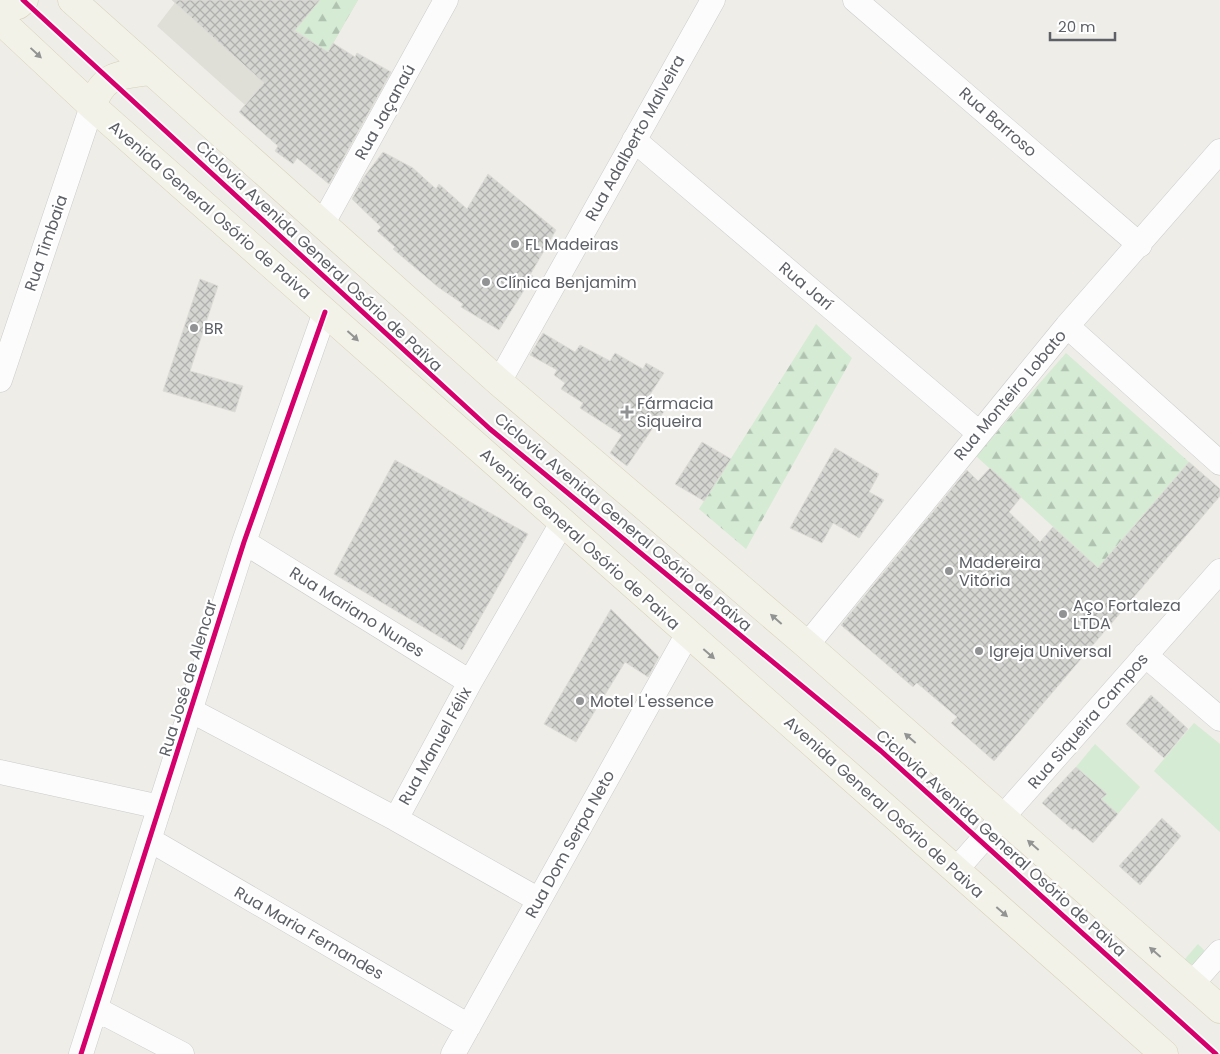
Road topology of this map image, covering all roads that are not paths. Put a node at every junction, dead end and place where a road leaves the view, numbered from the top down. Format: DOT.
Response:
graph roads {
  1 [pos="24,0"];
  2 [pos="72,0"];
  3 [pos="446,0"];
  4 [pos="713,0"];
  5 [pos="855,0"];
  6 [pos="0,9"];
  7 [pos="0,20"];
  8 [pos="150,71"];
  9 [pos="92,106"];
  10 [pos="634,140"];
  11 [pos="1220,151"];
  12 [pos="323,223"];
  13 [pos="1140,244"];
  14 [pos="326,312"];
  15 [pos="1067,326"];
  16 [pos="0,380"];
  17 [pos="499,382"];
  18 [pos="979,433"];
  19 [pos="1220,463"];
  20 [pos="562,523"];
  21 [pos="244,542"];
  22 [pos="1220,571"];
  23 [pos="687,634"];
  24 [pos="807,645"];
  25 [pos="1145,655"];
  26 [pos="470,682"];
  27 [pos="190,710"];
  28 [pos="1220,719"];
  29 [pos="0,772"];
  30 [pos="160,807"];
  31 [pos="1002,818"];
  32 [pos="396,819"];
  33 [pos="150,840"];
  34 [pos="955,871"];
  35 [pos="539,900"];
  36 [pos="1220,952"];
  37 [pos="1191,984"];
  38 [pos="1220,1008"];
  39 [pos="96,1009"];
  40 [pos="469,1026"];
  41 [pos="81,1054"];
  42 [pos="182,1054"];
  43 [pos="453,1054"];
  44 [pos="1164,1054"];
  1 -- 6 [label="main road"];
  2 -- 8 [label="main road"];
  3 -- 12 [label="street, Rua Jaçanaú"];
  4 -- 10 [label="street, Rua Adalberto Malveira"];
  5 -- 13 [label="street, Rua Barroso"];
  7 -- 9 [label="main road, Avenida General Osório de Paiva, one-way"];
  8 -- 9 [label="main road"];
  8 -- 12 [label="main road"];
  9 -- 14 [label="main road, Avenida General Osório de Paiva"];
  9 -- 16 [label="street, Rua Timbaia"];
  10 -- 17 [label="street, Rua Adalberto Malveira"];
  10 -- 18 [label="street, Rua Jarí"];
  11 -- 13 [label="street, Rua Monteiro Lobato"];
  12 -- 17 [label="main road"];
  13 -- 15 [label="street, Rua Monteiro Lobato"];
  14 -- 20 [label="main road, Avenida General Osório de Paiva, one-way"];
  14 -- 21 [label="street, Rua José de Alencar"];
  15 -- 18 [label="street, Rua Monteiro Lobato"];
  15 -- 19 [label="street"];
  24 -- 17 [label="main road, one-way"];
  18 -- 24 [label="street, Rua Monteiro Lobato"];
  20 -- 23 [label="main road, Avenida General Osório de Paiva"];
  20 -- 26 [label="street, Rua Manuel Félix"];
  21 -- 26 [label="street, Rua Mariano Nunes"];
  21 -- 27 [label="street, Rua José de Alencar"];
  22 -- 25 [label="street, Rua Siqueira Campos"];
  23 -- 34 [label="main road, Avenida General Osório de Paiva, one-way"];
  23 -- 35 [label="street, Rua Dom Serpa Neto"];
  31 -- 24 [label="main road, one-way"];
  25 -- 28 [label="street"];
  25 -- 31 [label="street, Rua Siqueira Campos"];
  26 -- 32 [label="street, Rua Manuel Félix"];
  27 -- 30 [label="street, Rua José de Alencar"];
  27 -- 32 [label="street, Rua Manuel Félix"];
  29 -- 30 [label="street"];
  30 -- 33 [label="street, Rua José de Alencar"];
  31 -- 34 [label="street, Rua Siqueira Campos"];
  37 -- 31 [label="main road, one-way"];
  32 -- 35 [label="street"];
  33 -- 39 [label="street, Rua José de Alencar"];
  33 -- 40 [label="street, Rua Maria Fernandes"];
  34 -- 44 [label="main road, Avenida General Osório de Paiva, one-way"];
  35 -- 40 [label="street, Rua Dom Serpa Neto"];
  36 -- 37 [label="street"];
  37 -- 38 [label="main road"];
  39 -- 41 [label="street, Rua José de Alencar"];
  39 -- 42 [label="street"];
  40 -- 43 [label="street, Rua Dom Serpa Neto"];
}
